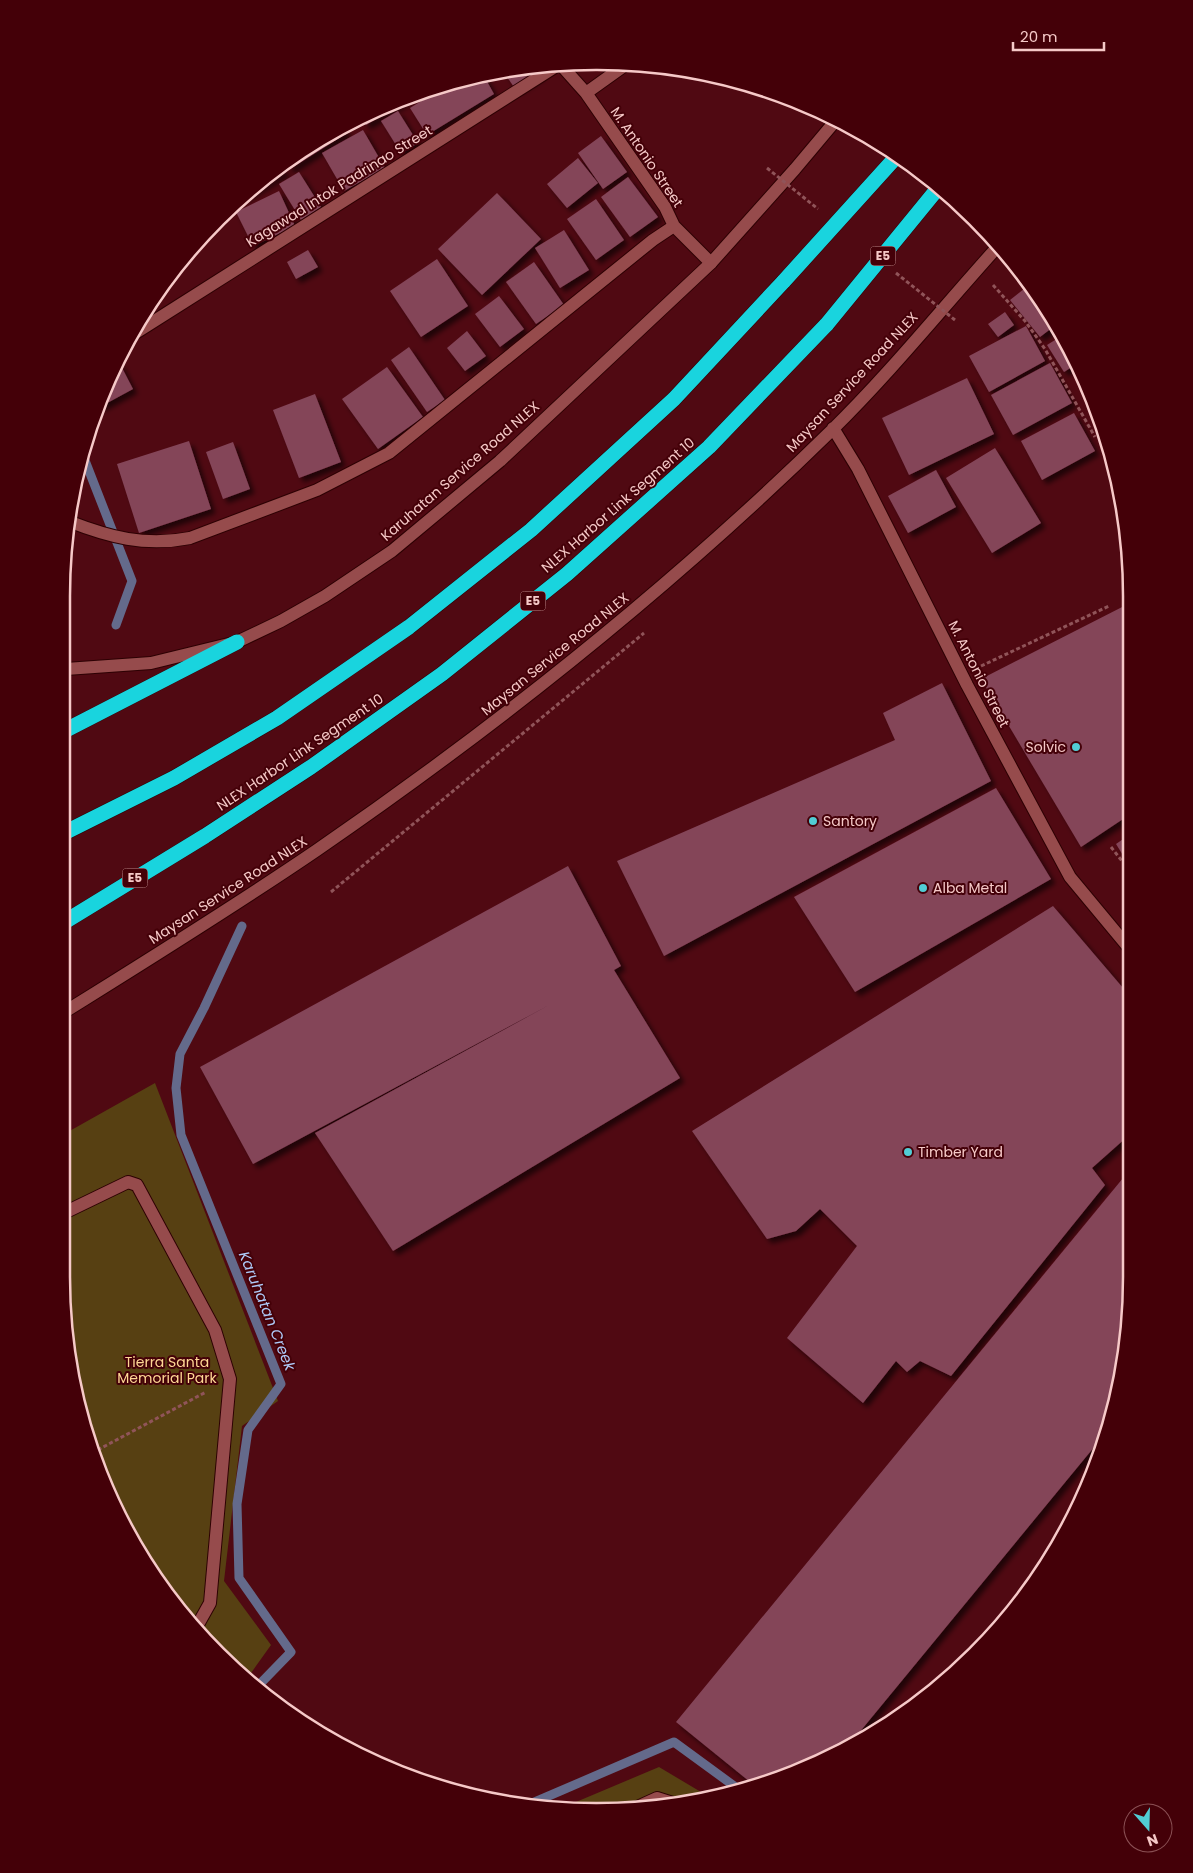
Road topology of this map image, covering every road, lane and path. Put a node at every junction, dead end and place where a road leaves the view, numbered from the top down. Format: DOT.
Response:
graph roads {
  1 [pos="565,71"];
  2 [pos="616,71"];
  3 [pos="548,73"];
  4 [pos="586,93"];
  5 [pos="832,125"];
  6 [pos="892,161"];
  7 [pos="767,168"];
  8 [pos="934,193"];
  9 [pos="821,212"];
  10 [pos="674,226"];
  11 [pos="994,251"];
  12 [pos="711,263"];
  13 [pos="993,285"];
  14 [pos="145,326"];
  15 [pos="833,428"];
  16 [pos="1095,438"];
  17 [pos="76,523"];
  18 [pos="1109,606"];
  19 [pos="237,642"];
  20 [pos="70,669"];
  21 [pos="962,674"];
  22 [pos="70,728"];
  23 [pos="70,830"];
  24 [pos="1111,847"];
  25 [pos="1123,862"];
  26 [pos="70,918"];
  27 [pos="1123,941"];
  28 [pos="70,1009"];
  29 [pos="70,1210"];
  30 [pos="230,1379"];
  31 [pos="99,1449"];
  32 [pos="199,1622"];
  1 -- 4 [label="street, M. Antonio Street"];
  2 -- 4 [label="street"];
  3 -- 14 [label="street, Kagawad Intok Padrinao Street"];
  4 -- 10 [label="street, M. Antonio Street"];
  5 -- 12 [label="street, Karuhatan Service Road NLEX"];
  6 -- 23 [label="highway, bridge"];
  7 -- 9 [label="path, bridge"];
  8 -- 26 [label="highway, NLEX Harbor Link Segment 10 / E5, bridge"];
  10 -- 12 [label="street, M. Antonio Street"];
  10 -- 17 [label="street"];
  11 -- 15 [label="street, Maysan Service Road NLEX"];
  12 -- 19 [label="street, Karuhatan Service Road NLEX"];
  13 -- 16 [label="path"];
  15 -- 21 [label="street, M. Antonio Street"];
  15 -- 28 [label="street, Maysan Service Road NLEX"];
  18 -- 21 [label="path"];
  19 -- 20 [label="street, Karuhatan Service Road NLEX"];
  19 -- 22 [label="highway"];
  21 -- 27 [label="street, M. Antonio Street"];
  24 -- 25 [label="path"];
  29 -- 30 [label="street"];
  30 -- 31 [label="path"];
  30 -- 32 [label="street"];
}
